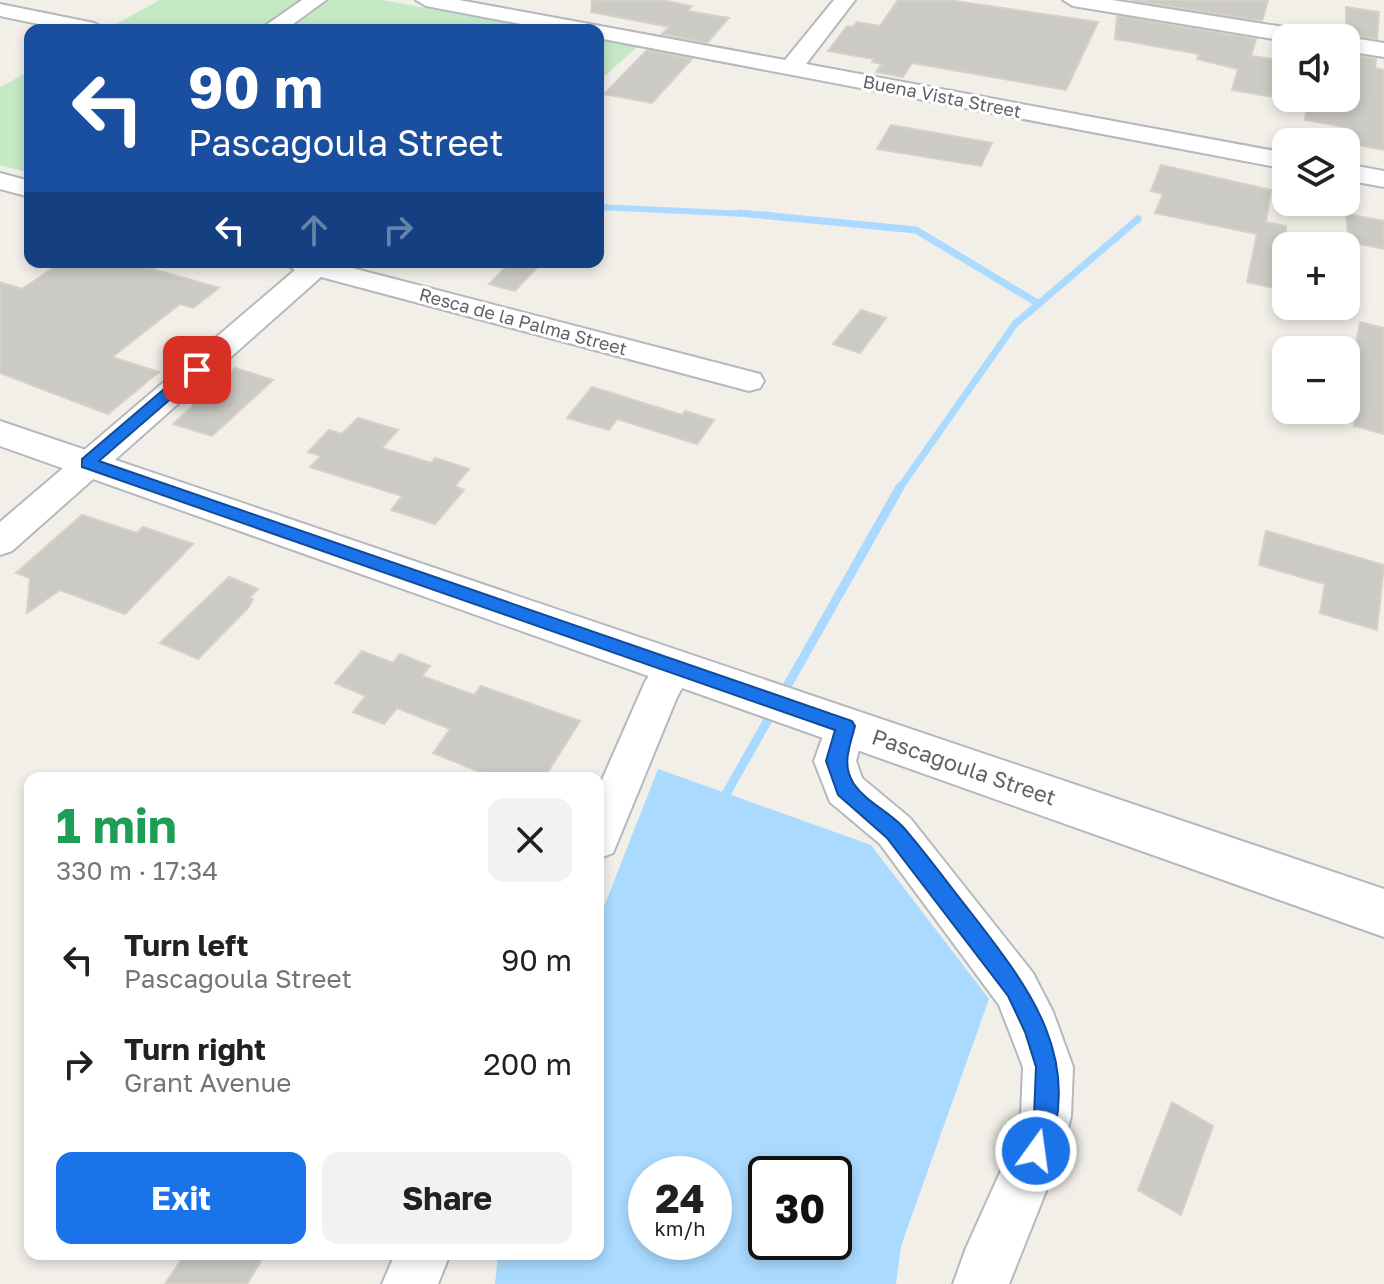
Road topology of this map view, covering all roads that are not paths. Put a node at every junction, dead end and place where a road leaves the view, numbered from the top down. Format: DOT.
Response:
graph roads {
  1 [pos="316,0"];
  2 [pos="426,0"];
  3 [pos="845,0"];
  4 [pos="1073,0"];
  5 [pos="0,10"];
  6 [pos="69,24"];
  7 [pos="279,24"];
  8 [pos="554,24"];
  9 [pos="1272,32"];
  10 [pos="604,33"];
  11 [pos="1360,46"];
  12 [pos="1384,50"];
  13 [pos="791,68"];
  14 [pos="1272,158"];
  15 [pos="1360,175"];
  16 [pos="1384,179"];
  17 [pos="302,268"];
  18 [pos="321,268"];
  19 [pos="749,381"];
  20 [pos="0,433"];
  21 [pos="87,463"];
  22 [pos="0,542"];
  23 [pos="675,667"];
  24 [pos="845,726"];
  25 [pos="604,826"];
  26 [pos="1384,913"];
  27 [pos="420,1260"];
  28 [pos="410,1284"];
  29 [pos="981,1284"];
  1 -- 7 [label="street"];
  2 -- 8 [label="street"];
  3 -- 13 [label="street"];
  4 -- 9 [label="street"];
  5 -- 6 [label="street"];
  10 -- 13 [label="street, Buena Vista Street"];
  11 -- 12 [label="street"];
  13 -- 14 [label="street, Buena Vista Street"];
  15 -- 16 [label="street"];
  17 -- 21 [label="street"];
  18 -- 19 [label="street, Resca de la Palma Street"];
  20 -- 21 [label="street, Pascagoula Street"];
  21 -- 22 [label="street"];
  21 -- 23 [label="street, Pascagoula Street"];
  23 -- 24 [label="street, Pascagoula Street"];
  23 -- 25 [label="street"];
  24 -- 26 [label="street, Pascagoula Street"];
  24 -- 29 [label="street"];
  27 -- 28 [label="street"];
}
